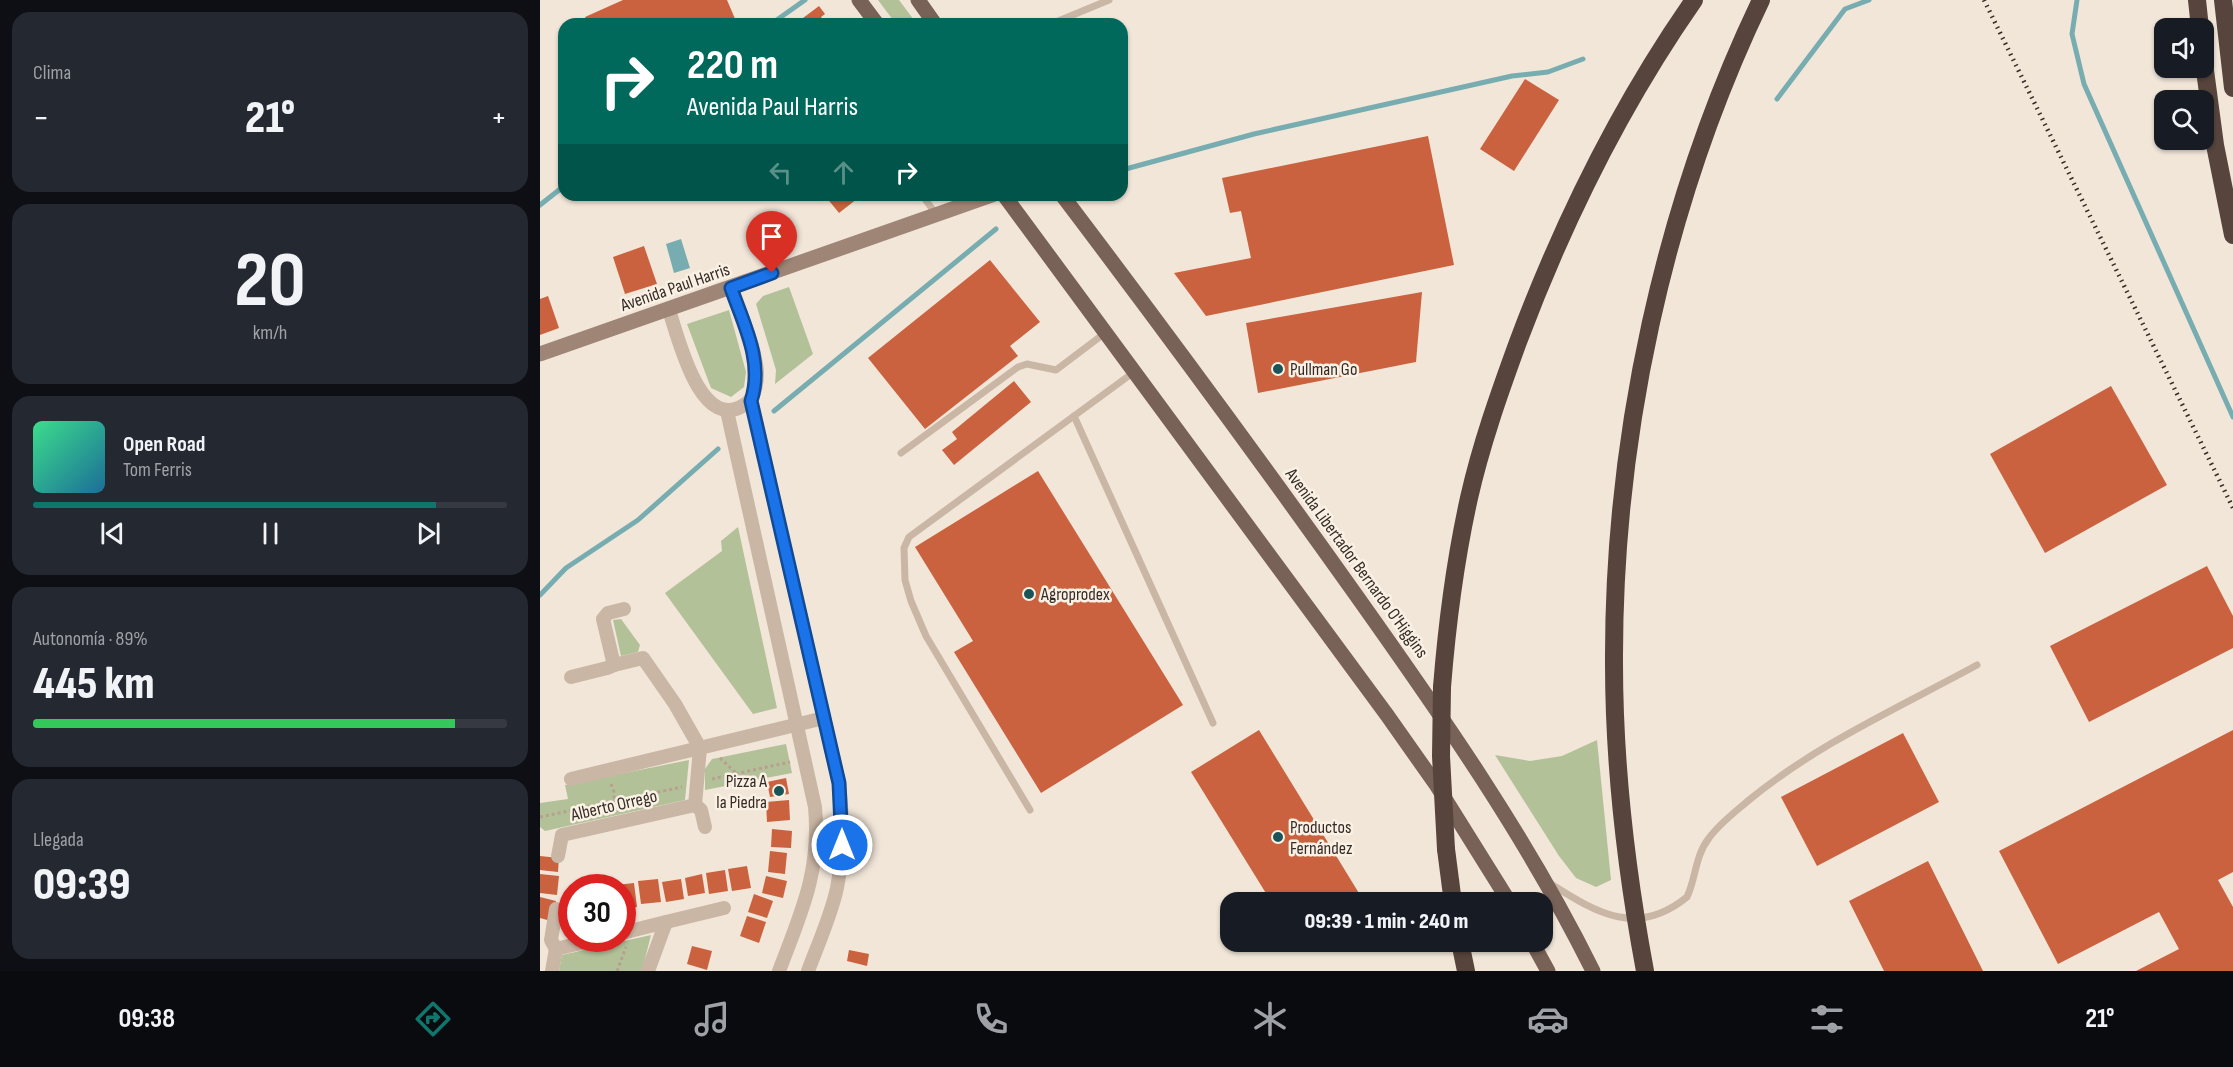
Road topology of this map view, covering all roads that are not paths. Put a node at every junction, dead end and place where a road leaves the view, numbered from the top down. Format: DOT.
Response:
graph roads {
  1 [pos="859,0"];
  2 [pos="918,0"];
  3 [pos="1109,0"];
  4 [pos="1694,0"];
  5 [pos="1761,0"];
  6 [pos="2197,0"];
  7 [pos="2223,0"];
  8 [pos="872,18"];
  9 [pos="931,18"];
  10 [pos="1066,18"];
  11 [pos="2199,18"];
  12 [pos="2206,78"];
  13 [pos="2233,88"];
  14 [pos="926,201"];
  15 [pos="976,201"];
  16 [pos="1008,201"];
  17 [pos="1067,201"];
  18 [pos="937,215"];
  19 [pos="2233,235"];
  20 [pos="731,288"];
  21 [pos="669,310"];
  22 [pos="1105,333"];
  23 [pos="540,354"];
  24 [pos="1134,372"];
  25 [pos="751,401"];
  26 [pos="727,411"];
  27 [pos="1074,416"];
  28 [pos="901,453"];
  29 [pos="624,609"];
  30 [pos="614,665"];
  31 [pos="1977,665"];
  32 [pos="571,677"];
  33 [pos="824,718"];
  34 [pos="1214,723"];
  35 [pos="798,725"];
  36 [pos="700,748"];
  37 [pos="571,779"];
  38 [pos="695,805"];
  39 [pos="1030,810"];
  40 [pos="705,827"];
  41 [pos="558,856"];
  42 [pos="1545,881"];
  43 [pos="1452,892"];
  44 [pos="1503,892"];
  45 [pos="724,908"];
  46 [pos="556,909"];
  47 [pos="1635,920"];
  48 [pos="666,922"];
  49 [pos="636,929"];
  50 [pos="556,949"];
  51 [pos="1462,952"];
  52 [pos="1538,952"];
  53 [pos="552,971"];
  54 [pos="648,971"];
  55 [pos="779,971"];
  56 [pos="808,971"];
  57 [pos="1466,971"];
  58 [pos="1548,971"];
  59 [pos="1593,971"];
  60 [pos="1645,971"];
  1 -- 8 [label="main road"];
  2 -- 9 [label="main road"];
  3 -- 10 [label="lane"];
  4 -- 43 [label="highway, bridge"];
  5 -- 47 [label="highway"];
  6 -- 11 [label="highway"];
  7 -- 13 [label="highway"];
  12 -- 19 [label="highway"];
  14 -- 18 [label="lane"];
  15 -- 18 [label="main road, Avenida Paul Harris"];
  16 -- 22 [label="main road"];
  17 -- 42 [label="main road, Avenida Libertador Bernardo O'Higgins"];
  18 -- 20 [label="main road, Avenida Paul Harris"];
  20 -- 21 [label="main road, Avenida Paul Harris"];
  20 -- 25 [label="street"];
  21 -- 23 [label="main road, Avenida Paul Harris"];
  21 -- 26 [label="street"];
  22 -- 24 [label="main road"];
  22 -- 28 [label="lane"];
  24 -- 27 [label="lane"];
  24 -- 44 [label="main road"];
  25 -- 26 [label="street"];
  25 -- 33 [label="street"];
  26 -- 35 [label="street"];
  27 -- 34 [label="lane"];
  27 -- 39 [label="lane"];
  29 -- 30 [label="street"];
  30 -- 32 [label="street"];
  30 -- 36 [label="street"];
  31 -- 47 [label="lane"];
  33 -- 35 [label="street, Alberto Orrego"];
  33 -- 56 [label="street"];
  35 -- 36 [label="street, Alberto Orrego"];
  35 -- 55 [label="street"];
  36 -- 37 [label="street, Alberto Orrego"];
  36 -- 38 [label="street"];
  38 -- 40 [label="street"];
  38 -- 41 [label="street, Alberto Orrego"];
  42 -- 47 [label="lane"];
  42 -- 59 [label="main road, Avenida Libertador Bernardo O'Higgins"];
  45 -- 48 [label="street"];
  46 -- 50 [label="street"];
  47 -- 60 [label="highway"];
  48 -- 49 [label="street"];
  48 -- 54 [label="street"];
  50 -- 53 [label="street"];
  51 -- 57 [label="highway"];
  52 -- 58 [label="main road"];
}
